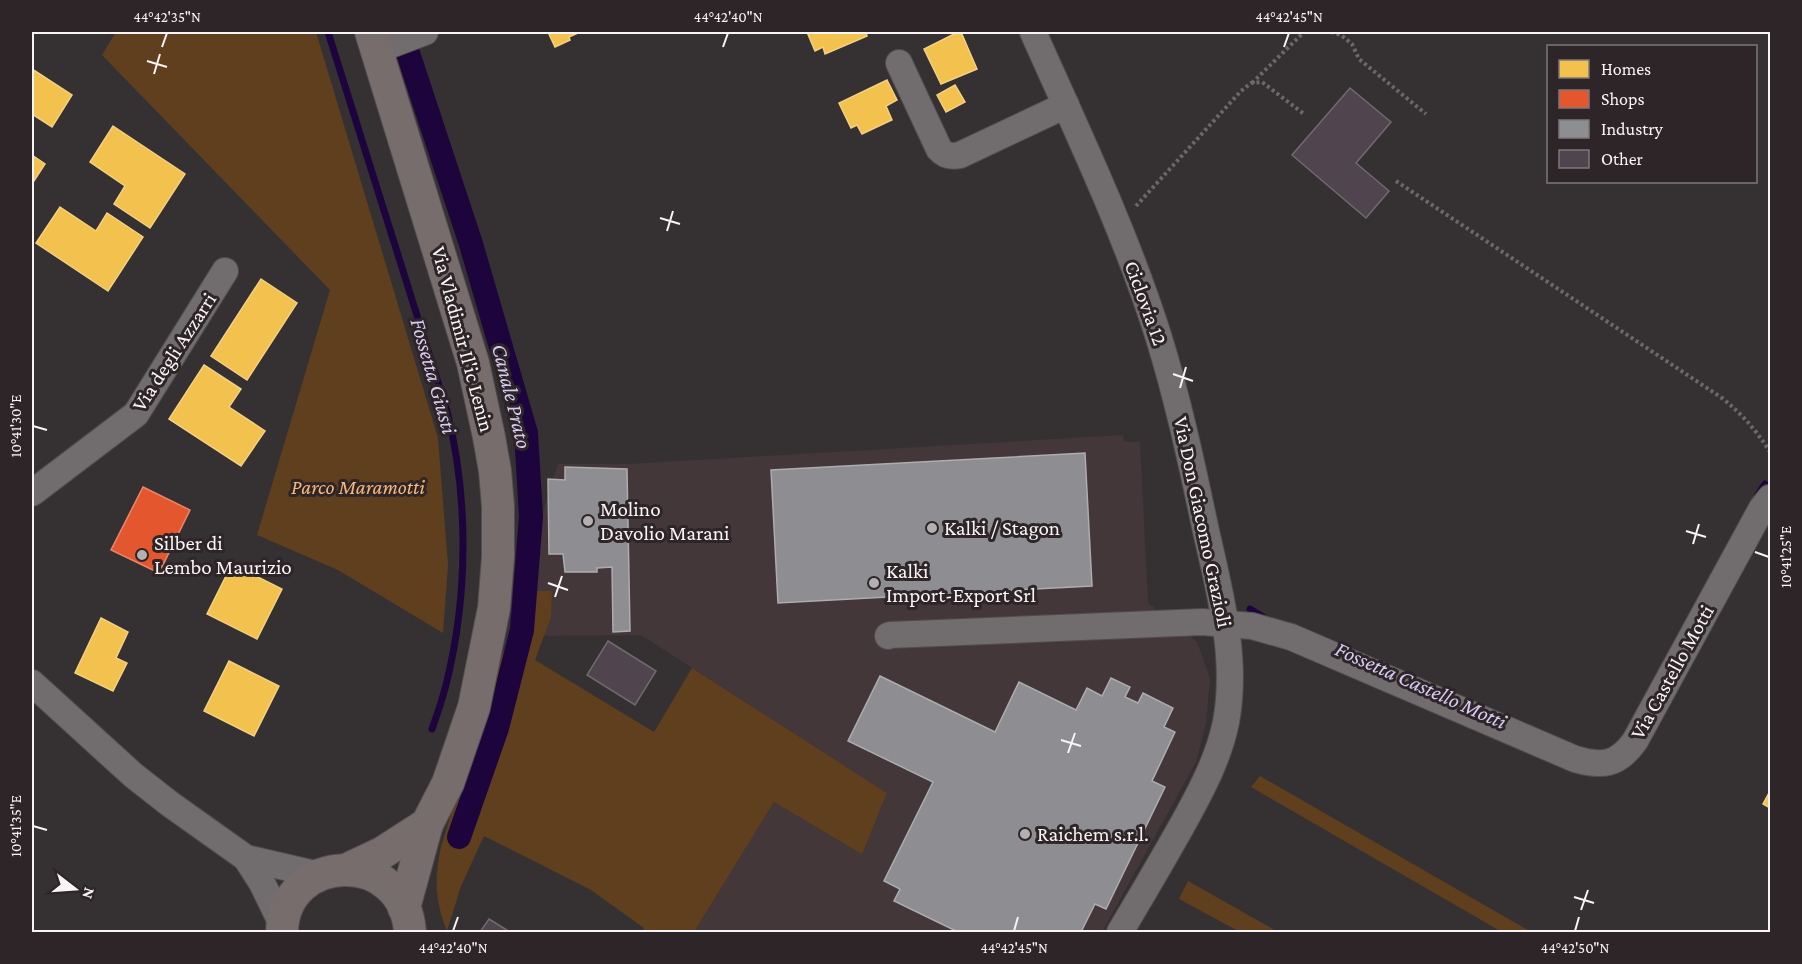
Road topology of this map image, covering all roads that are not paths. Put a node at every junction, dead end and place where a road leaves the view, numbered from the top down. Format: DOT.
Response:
graph roads {
  1 [pos="1033,32"];
  2 [pos="397,39"];
  3 [pos="899,63"];
  4 [pos="1066,105"];
  5 [pos="225,271"];
  6 [pos="32,493"];
  7 [pos="1770,498"];
  8 [pos="1225,624"];
  9 [pos="888,636"];
  10 [pos="32,683"];
  11 [pos="427,824"];
  12 [pos="246,858"];
  13 [pos="333,872"];
  14 [pos="409,926"];
  15 [pos="282,928"];
  16 [pos="1120,933"];
  1 -- 4 [label="street, Via Don Giacomo Grazioli"];
  2 -- 11 [label="main road, Via Vladimir Il'ic Lenin"];
  3 -- 4 [label="street"];
  4 -- 8 [label="street, Via Don Giacomo Grazioli"];
  5 -- 6 [label="street, Via degli Azzarri"];
  7 -- 8 [label="street, Via Castello Motti"];
  8 -- 9 [label="street, Via Castello Motti"];
  8 -- 16 [label="street, Via Don Giacomo Grazioli"];
  10 -- 12 [label="street"];
  11 -- 13 [label="main road"];
  11 -- 14 [label="main road, Via Vladimir Il'ic Lenin"];
  12 -- 13 [label="street"];
  12 -- 15 [label="street"];
  13 -- 14 [label="main road, Via Vladimir Il'ic Lenin"];
  13 -- 15 [label="main road"];
}
